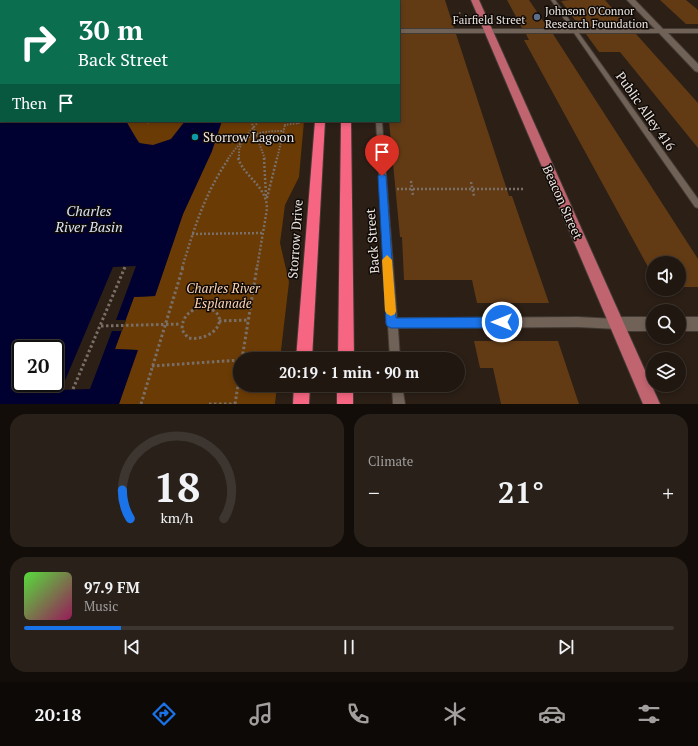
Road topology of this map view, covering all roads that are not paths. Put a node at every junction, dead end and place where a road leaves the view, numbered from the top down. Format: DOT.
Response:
graph roads {
  1 [pos="475,0"];
  2 [pos="553,0"];
  3 [pos="631,0"];
  4 [pos="400,31"];
  5 [pos="488,31"];
  6 [pos="575,31"];
  7 [pos="662,31"];
  8 [pos="698,31"];
  9 [pos="698,69"];
  10 [pos="320,122"];
  11 [pos="346,122"];
  12 [pos="379,122"];
  13 [pos="698,205"];
  14 [pos="391,323"];
  15 [pos="617,324"];
  16 [pos="646,324"];
  17 [pos="686,324"];
  18 [pos="698,324"];
  19 [pos="304,352"];
  20 [pos="346,352"];
  21 [pos="394,352"];
  22 [pos="302,392"];
  23 [pos="346,392"];
  24 [pos="398,392"];
  25 [pos="301,404"];
  26 [pos="345,404"];
  27 [pos="399,404"];
  28 [pos="652,404"];
  1 -- 5 [label="main road, Beacon Street"];
  2 -- 6 [label="lane, Public Alley 416"];
  3 -- 7 [label="street"];
  4 -- 5 [label="lane, Fairfield Street"];
  5 -- 6 [label="street, Fairfield Street"];
  5 -- 15 [label="main road, Beacon Street"];
  6 -- 7 [label="street, Fairfield Street"];
  6 -- 13 [label="lane, Public Alley 416"];
  7 -- 8 [label="street, Fairfield Street"];
  7 -- 9 [label="street"];
  10 -- 19 [label="highway, Storrow Drive"];
  11 -- 20 [label="highway"];
  12 -- 14 [label="lane, Back Street"];
  14 -- 15 [label="lane"];
  14 -- 21 [label="lane, Back Street"];
  15 -- 16 [label="street"];
  15 -- 28 [label="main road, Beacon Street"];
  17 -- 18 [label="street"];
  22 -- 25 [label="highway"];
  23 -- 26 [label="highway"];
  24 -- 27 [label="lane"];
}
